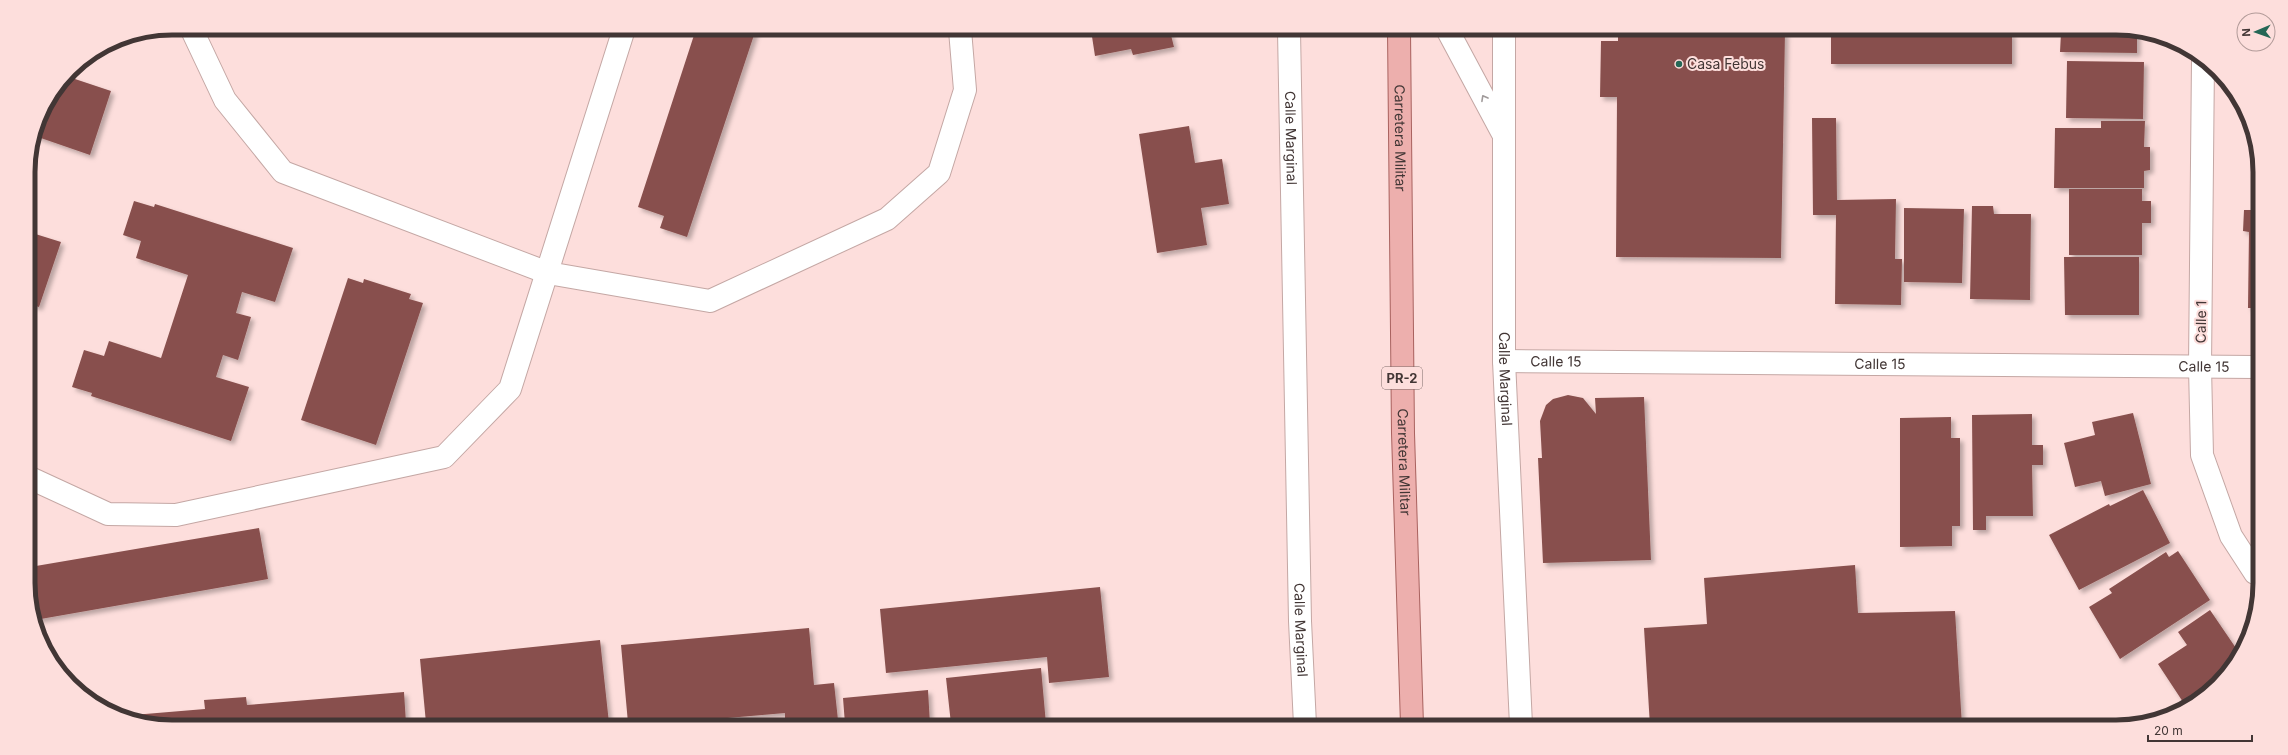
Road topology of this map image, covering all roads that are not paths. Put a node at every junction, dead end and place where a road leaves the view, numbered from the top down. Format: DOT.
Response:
graph roads {
  1 [pos="194,35"];
  2 [pos="622,35"];
  3 [pos="960,35"];
  4 [pos="1289,35"];
  5 [pos="1399,35"];
  6 [pos="1450,35"];
  7 [pos="1504,35"];
  8 [pos="2203,66"];
  9 [pos="1503,133"];
  10 [pos="548,272"];
  11 [pos="1504,361"];
  12 [pos="2200,367"];
  13 [pos="2253,367"];
  14 [pos="35,480"];
  15 [pos="2253,570"];
  16 [pos="1305,720"];
  17 [pos="1412,720"];
  18 [pos="1521,720"];
  1 -- 10 [label="street"];
  2 -- 10 [label="street"];
  3 -- 10 [label="street"];
  4 -- 16 [label="street, Calle Marginal"];
  5 -- 17 [label="main road, Carretera Militar / PR-2"];
  9 -- 6 [label="street, one-way"];
  7 -- 9 [label="street, Calle Marginal"];
  8 -- 12 [label="street, Calle 1"];
  9 -- 11 [label="street, Calle Marginal"];
  10 -- 14 [label="street"];
  11 -- 12 [label="street, Calle 15"];
  11 -- 18 [label="street, Calle Marginal"];
  12 -- 13 [label="street, Calle 15"];
  12 -- 15 [label="street, Calle 1"];
}
